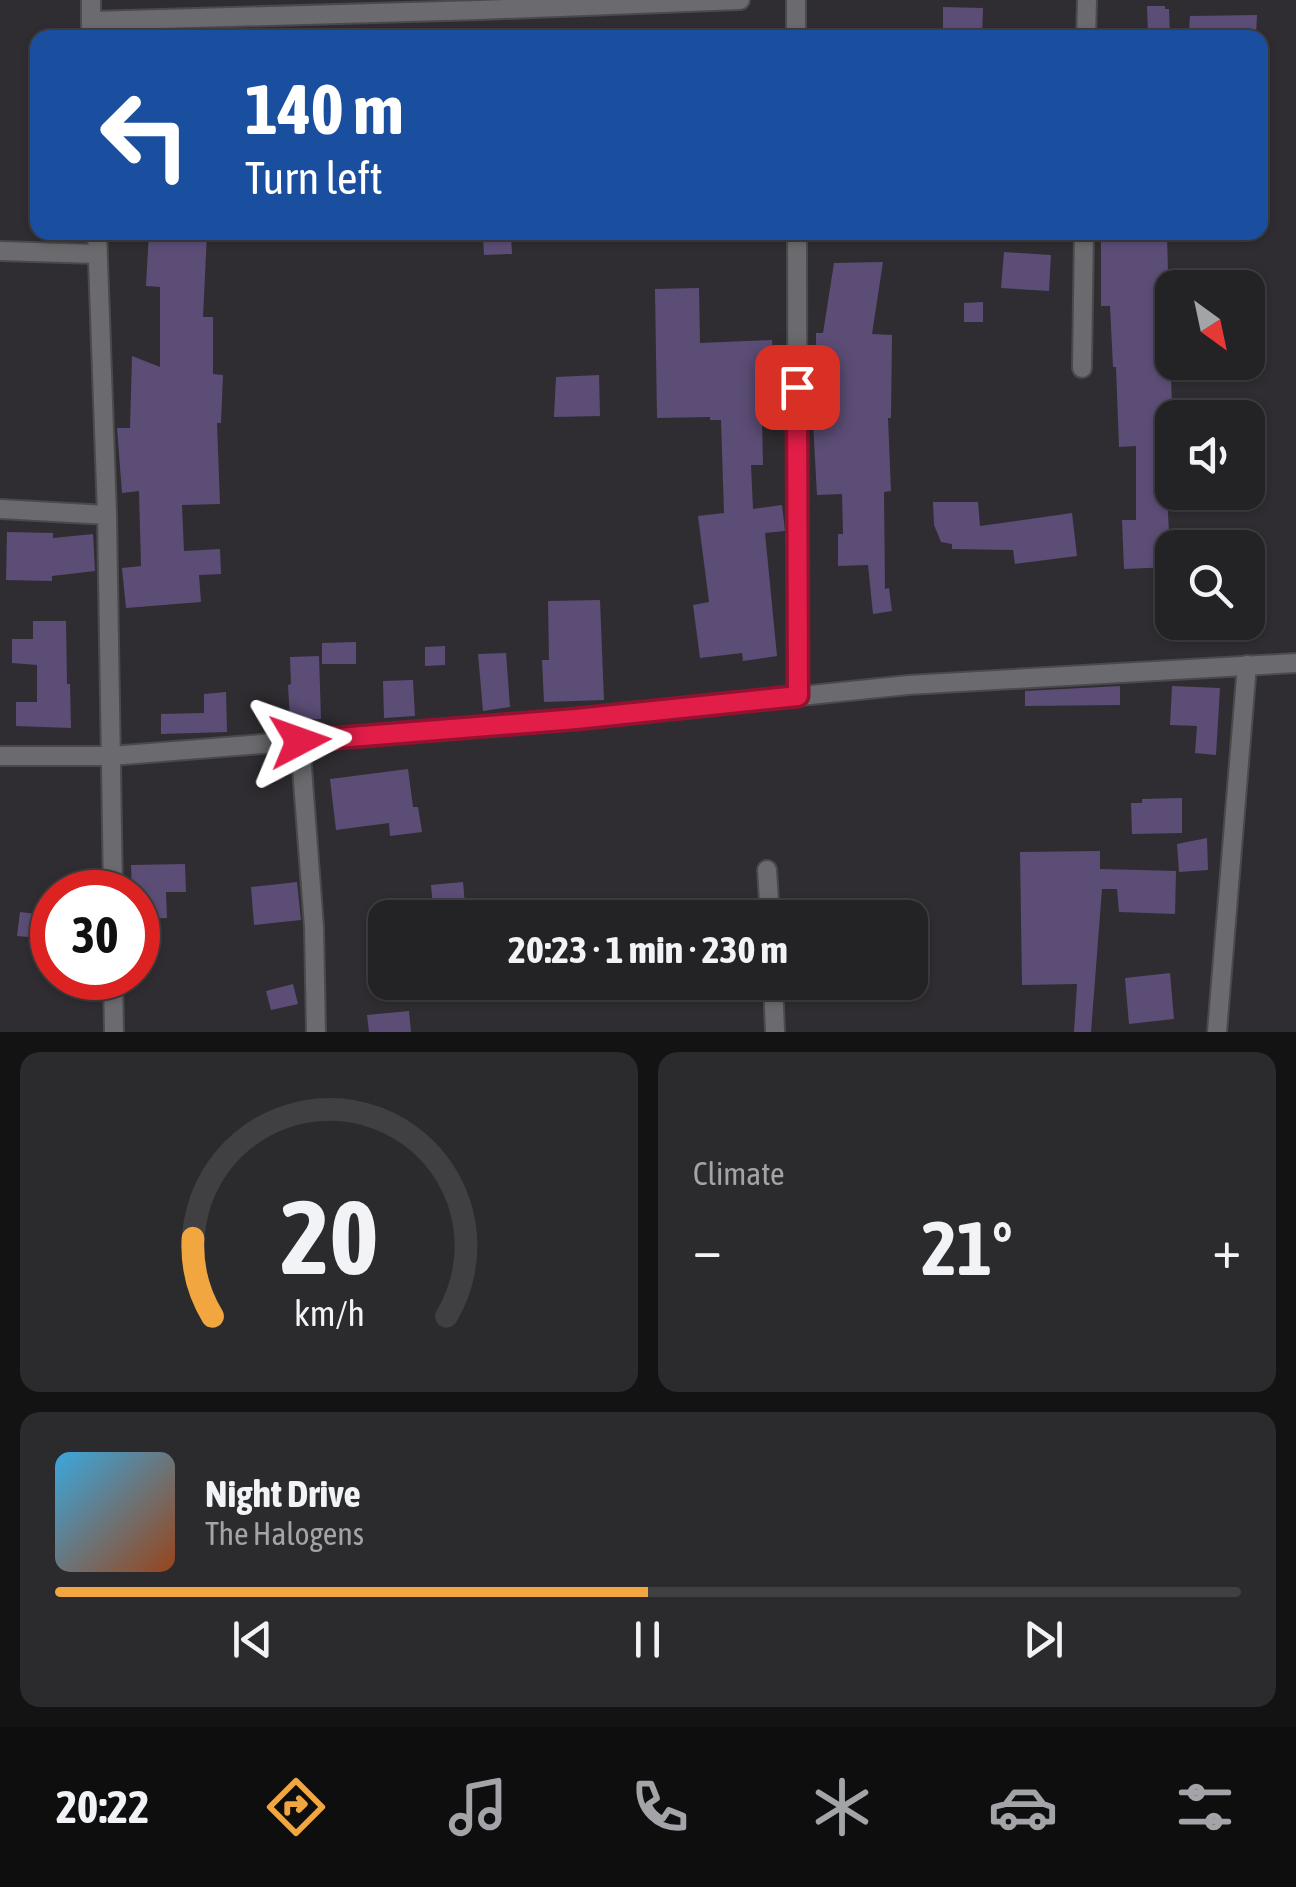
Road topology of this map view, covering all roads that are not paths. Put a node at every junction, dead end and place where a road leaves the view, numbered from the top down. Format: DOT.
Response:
graph roads {
  1 [pos="92,0"];
  2 [pos="740,0"];
  3 [pos="796,0"];
  4 [pos="1086,0"];
  5 [pos="479,5"];
  6 [pos="345,7"];
  7 [pos="91,30"];
  8 [pos="796,30"];
  9 [pos="1086,30"];
  10 [pos="96,240"];
  11 [pos="796,240"];
  12 [pos="1084,240"];
  13 [pos="0,251"];
  14 [pos="97,254"];
  15 [pos="1082,368"];
  16 [pos="0,510"];
  17 [pos="107,515"];
  18 [pos="1296,663"];
  19 [pos="1247,665"];
  20 [pos="798,696"];
  21 [pos="300,741"];
  22 [pos="0,756"];
  23 [pos="112,756"];
  24 [pos="112,870"];
  25 [pos="768,870"];
  26 [pos="769,900"];
  27 [pos="113,1000"];
  28 [pos="774,1000"];
  29 [pos="114,1032"];
  30 [pos="316,1032"];
  31 [pos="775,1032"];
  32 [pos="1217,1032"];
  1 -- 7 [label="street"];
  2 -- 5 [label="street"];
  3 -- 8 [label="street"];
  4 -- 9 [label="street"];
  5 -- 6 [label="street"];
  6 -- 7 [label="street"];
  10 -- 14 [label="street"];
  11 -- 20 [label="street"];
  12 -- 15 [label="street"];
  13 -- 14 [label="street"];
  14 -- 17 [label="street"];
  16 -- 17 [label="street"];
  17 -- 23 [label="street"];
  18 -- 19 [label="street"];
  19 -- 20 [label="street"];
  19 -- 32 [label="street"];
  20 -- 21 [label="street"];
  21 -- 23 [label="street"];
  21 -- 30 [label="street"];
  22 -- 23 [label="street"];
  23 -- 24 [label="street"];
  25 -- 26 [label="street"];
  27 -- 29 [label="street"];
  28 -- 31 [label="street"];
}
